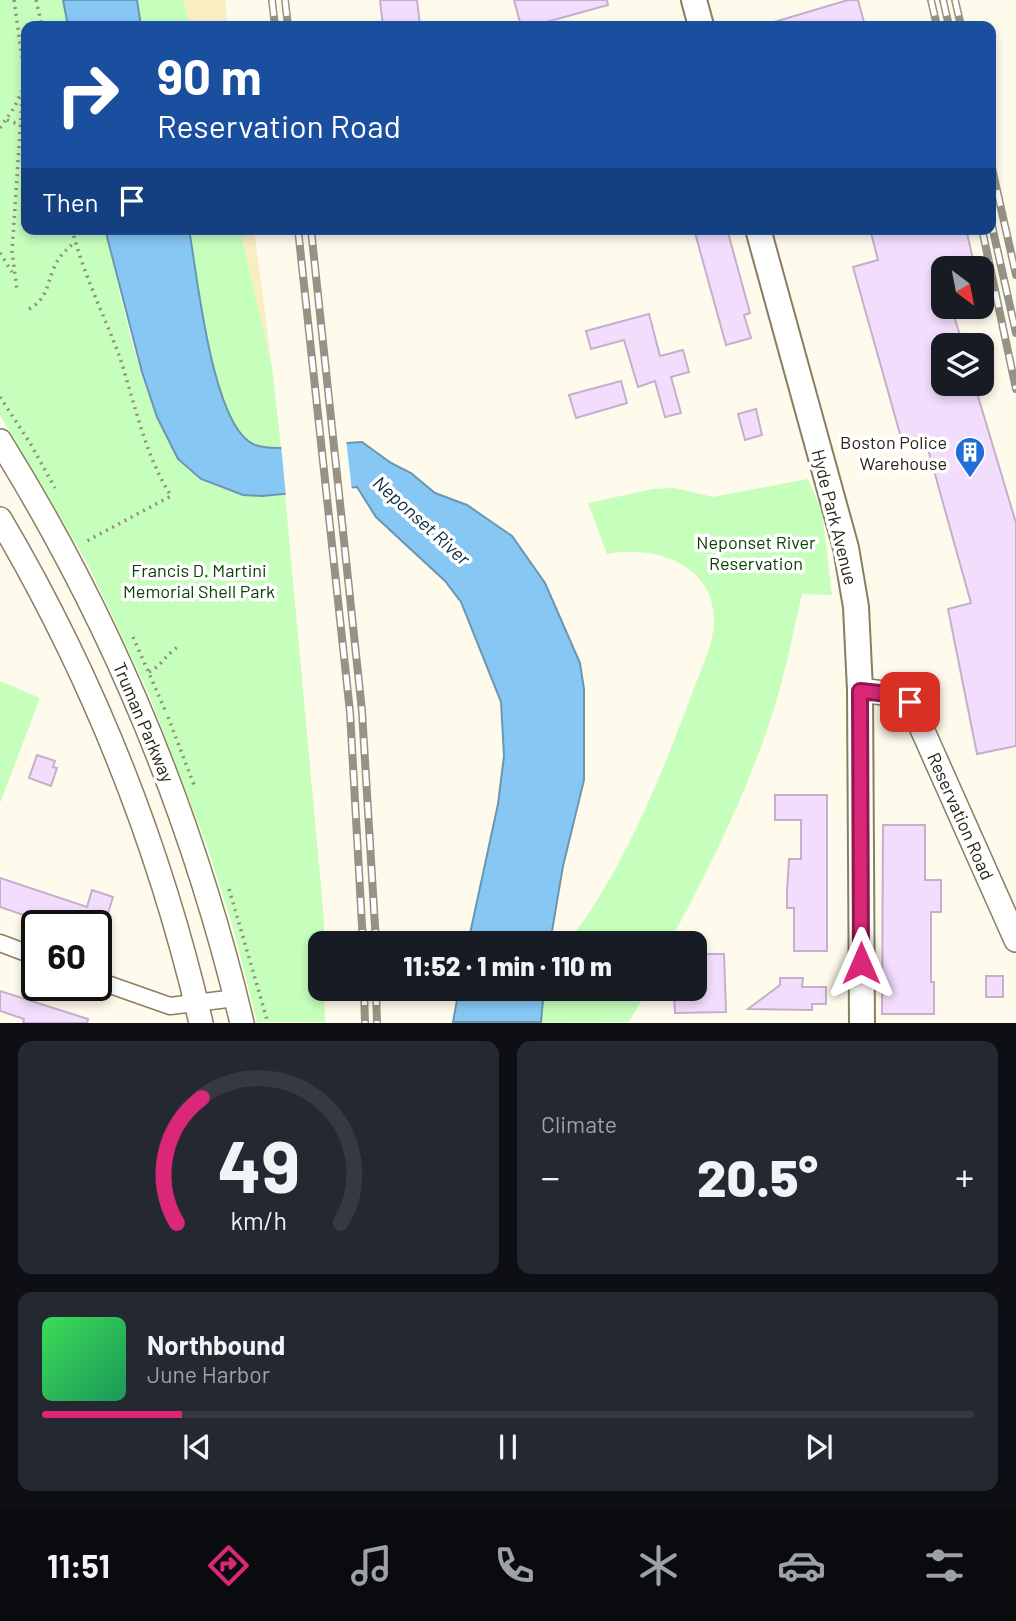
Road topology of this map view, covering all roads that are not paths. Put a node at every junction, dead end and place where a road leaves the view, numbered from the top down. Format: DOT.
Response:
graph roads {
  1 [pos="694,0"];
  2 [pos="700,21"];
  3 [pos="760,235"];
  4 [pos="0,441"];
  5 [pos="0,519"];
  6 [pos="860,691"];
  7 [pos="1016,940"];
  8 [pos="0,943"];
  9 [pos="21,951"];
  10 [pos="112,986"];
  11 [pos="236,998"];
  12 [pos="199,1014"];
  13 [pos="242,1023"];
  14 [pos="862,1023"];
  1 -- 2 [label="main road"];
  3 -- 6 [label="main road, Hyde Park Avenue"];
  4 -- 11 [label="main road, Truman Parkway"];
  5 -- 12 [label="main road"];
  6 -- 7 [label="main road, Reservation Road"];
  6 -- 14 [label="main road, Hyde Park Avenue"];
  8 -- 9 [label="street"];
  10 -- 12 [label="street"];
  11 -- 12 [label="street"];
  11 -- 13 [label="main road, Truman Parkway"];
}
